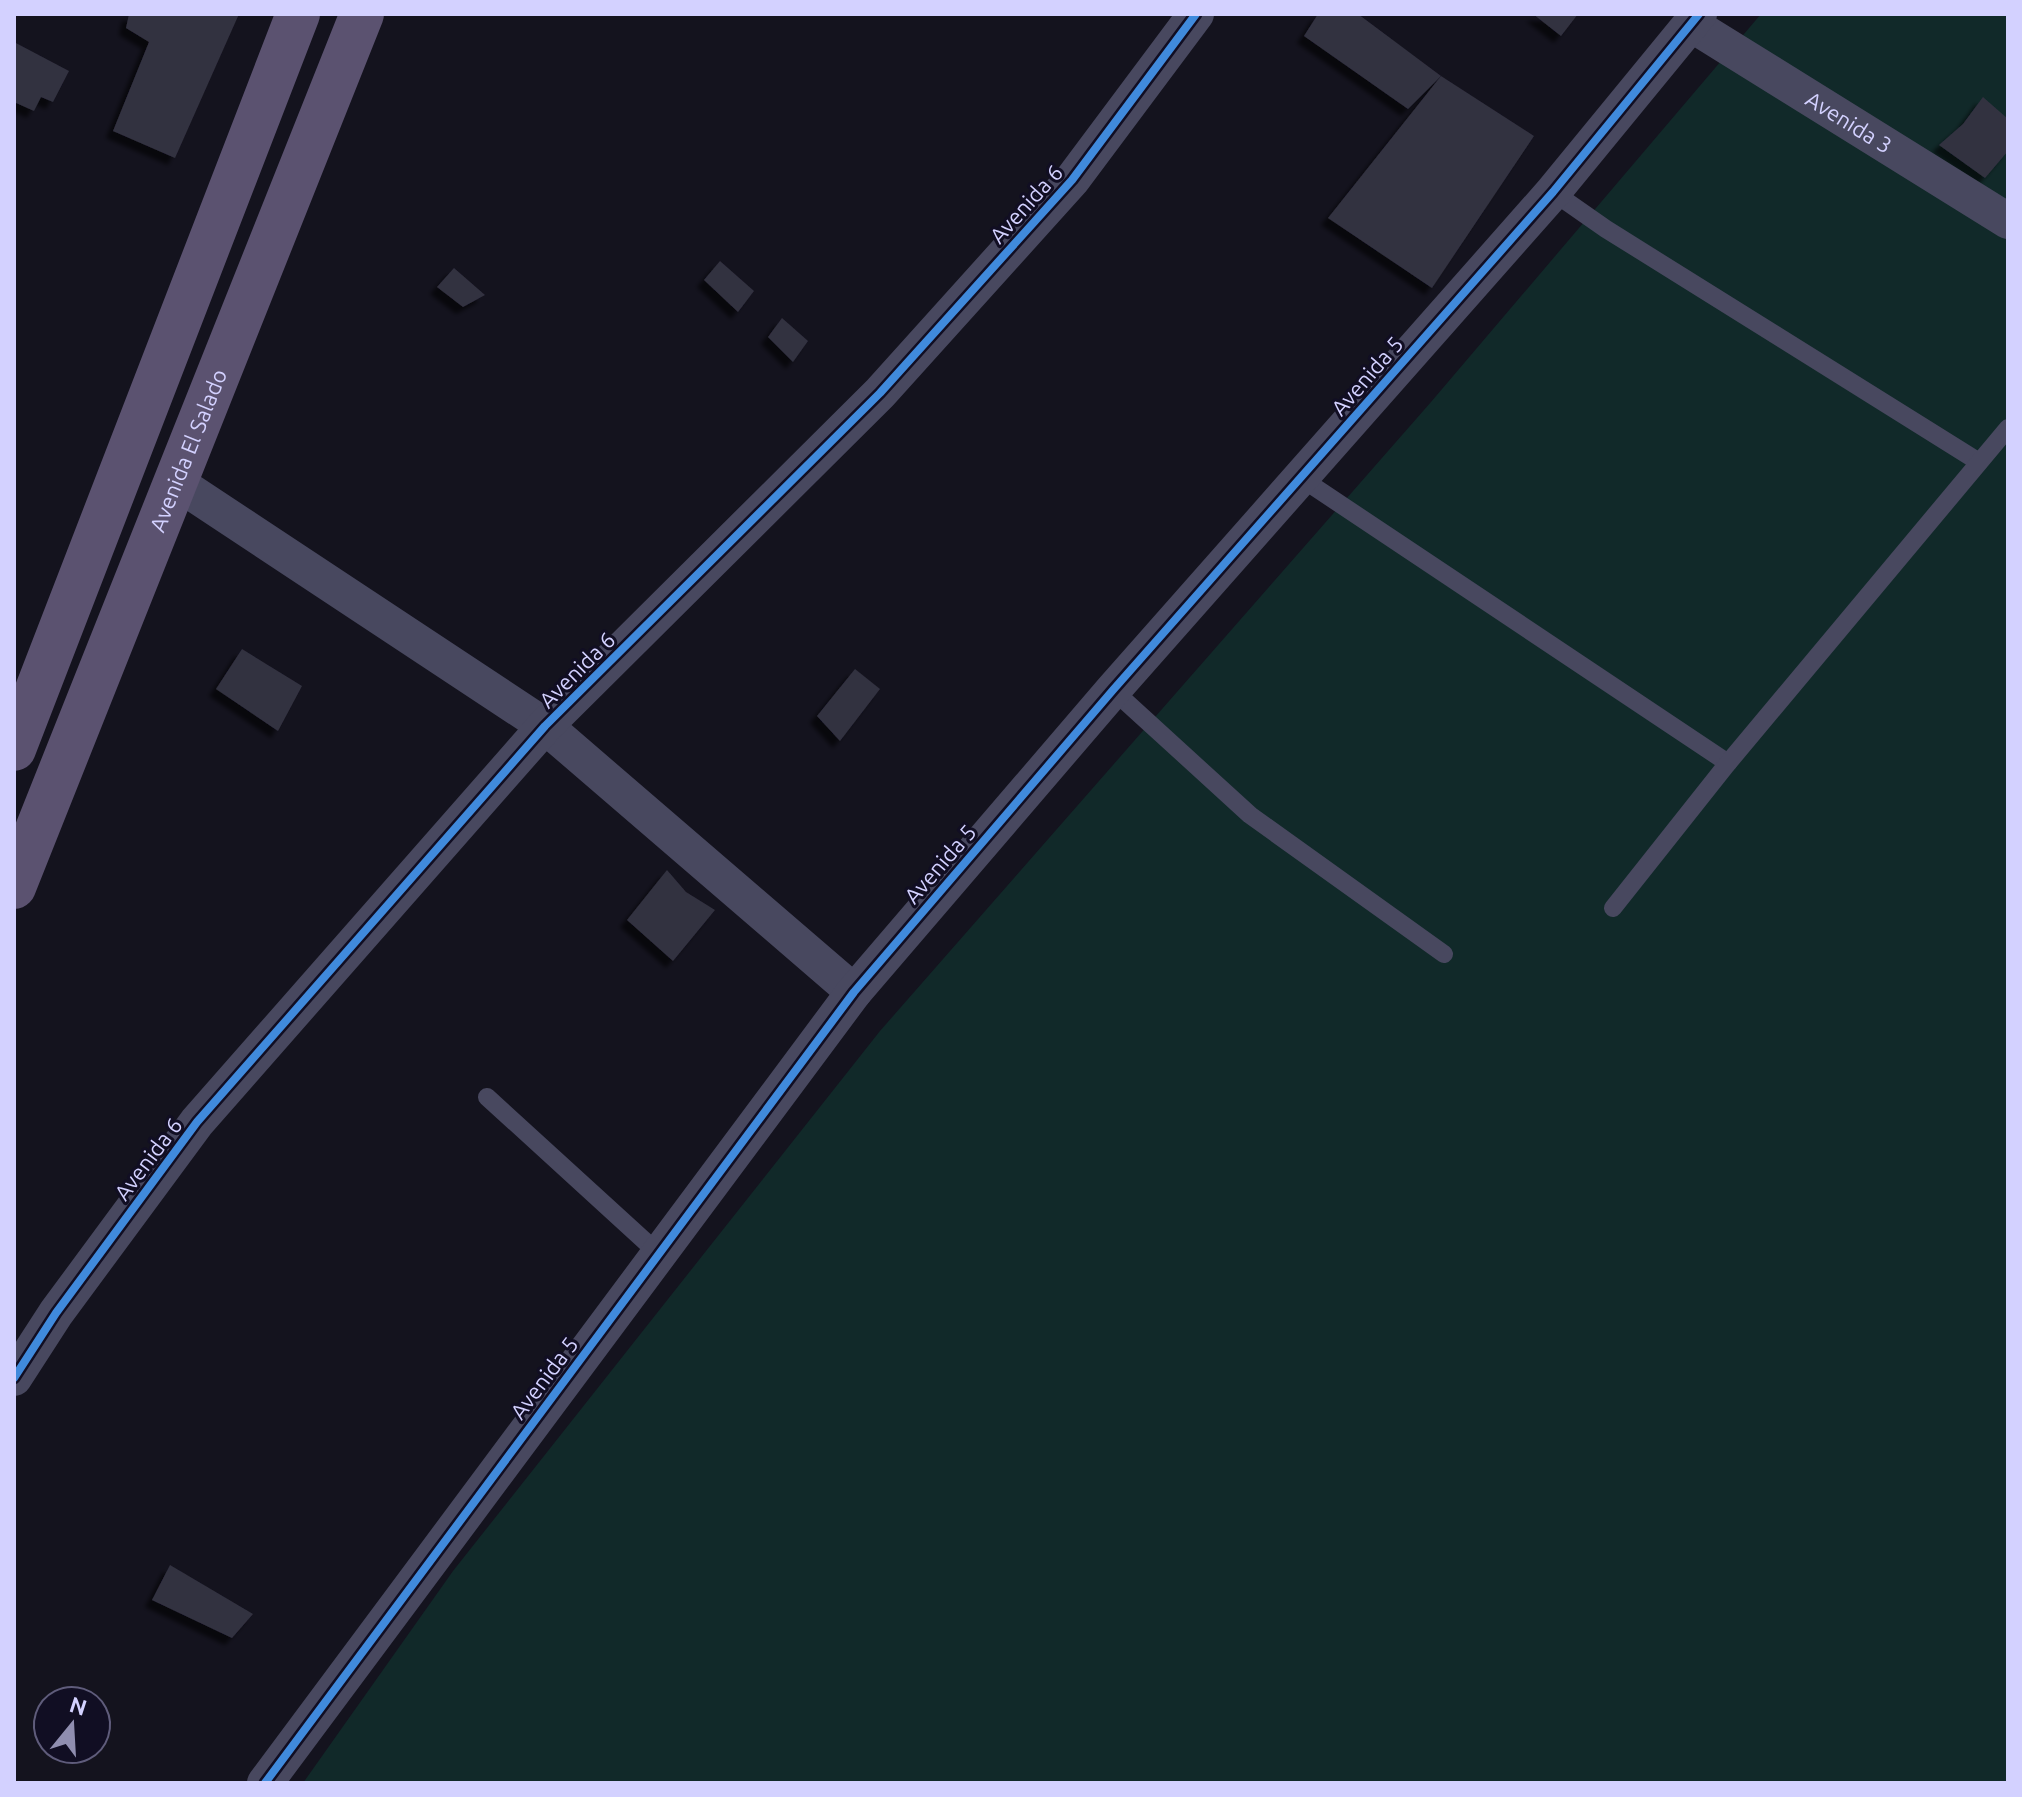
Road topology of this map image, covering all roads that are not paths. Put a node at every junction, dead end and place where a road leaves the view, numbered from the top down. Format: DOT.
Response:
graph roads {
  1 [pos="362,14"];
  2 [pos="1196,14"];
  3 [pos="295,15"];
  4 [pos="1695,19"];
  5 [pos="1553,192"];
  6 [pos="2008,221"];
  7 [pos="2008,428"];
  8 [pos="1979,462"];
  9 [pos="1301,478"];
  10 [pos="176,482"];
  11 [pos="1113,690"];
  12 [pos="545,726"];
  13 [pos="14,749"];
  14 [pos="1728,763"];
  15 [pos="14,887"];
  16 [pos="1613,908"];
  17 [pos="1444,954"];
  18 [pos="854,992"];
  19 [pos="487,1097"];
  20 [pos="659,1254"];
  21 [pos="14,1378"];
  22 [pos="265,1783"];
  1 -- 10 [label="main road, Avenida El Salado"];
  2 -- 12 [label="street, Avenida 6"];
  3 -- 13 [label="main road"];
  4 -- 5 [label="street, Avenida 5"];
  4 -- 6 [label="street, Avenida 3"];
  5 -- 8 [label="lane"];
  5 -- 9 [label="street, Avenida 5"];
  7 -- 8 [label="lane"];
  8 -- 14 [label="lane"];
  9 -- 11 [label="street, Avenida 5"];
  9 -- 14 [label="lane"];
  10 -- 12 [label="street"];
  10 -- 15 [label="main road, Avenida El Salado"];
  11 -- 17 [label="lane"];
  11 -- 18 [label="street, Avenida 5"];
  12 -- 18 [label="street"];
  12 -- 21 [label="street, Avenida 6"];
  14 -- 16 [label="lane"];
  18 -- 20 [label="street, Avenida 5"];
  19 -- 20 [label="lane"];
  20 -- 22 [label="street, Avenida 5"];
}
